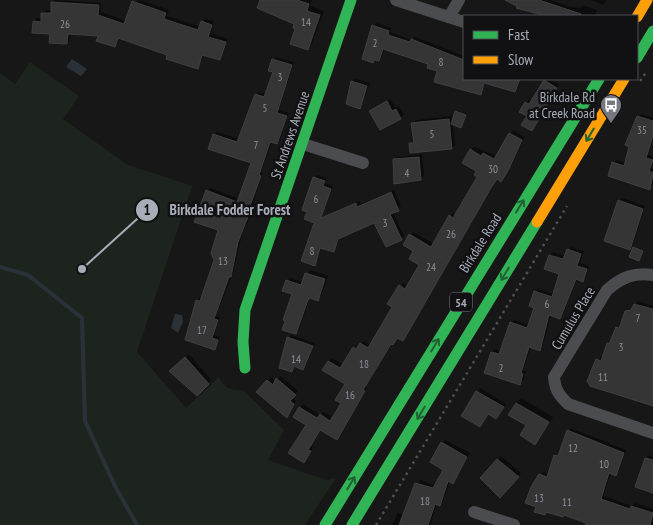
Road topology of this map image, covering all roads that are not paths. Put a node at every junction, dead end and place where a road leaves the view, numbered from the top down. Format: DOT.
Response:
graph roads {
  1 [pos="351,0"];
  2 [pos="396,0"];
  3 [pos="460,0"];
  4 [pos="647,0"];
  5 [pos="638,15"];
  6 [pos="449,17"];
  7 [pos="463,22"];
  8 [pos="653,31"];
  9 [pos="638,56"];
  10 [pos="598,80"];
  11 [pos="623,80"];
  12 [pos="303,144"];
  13 [pos="362,163"];
  14 [pos="653,275"];
  15 [pos="245,368"];
  16 [pos="653,433"];
  17 [pos="474,512"];
  18 [pos="325,525"];
  19 [pos="352,525"];
  20 [pos="514,525"];
  1 -- 12 [label="main road, St Andrews Avenue"];
  2 -- 6 [label="street"];
  3 -- 6 [label="street"];
  4 -- 5 [label="main road"];
  6 -- 7 [label="street"];
  8 -- 9 [label="main road"];
  18 -- 10 [label="main road, Birkdale Road / 54, one-way"];
  11 -- 19 [label="main road, 54, one-way"];
  12 -- 13 [label="street"];
  12 -- 15 [label="main road, St Andrews Avenue"];
  14 -- 16 [label="street, Cumulus Place"];
  17 -- 20 [label="street"];
}
